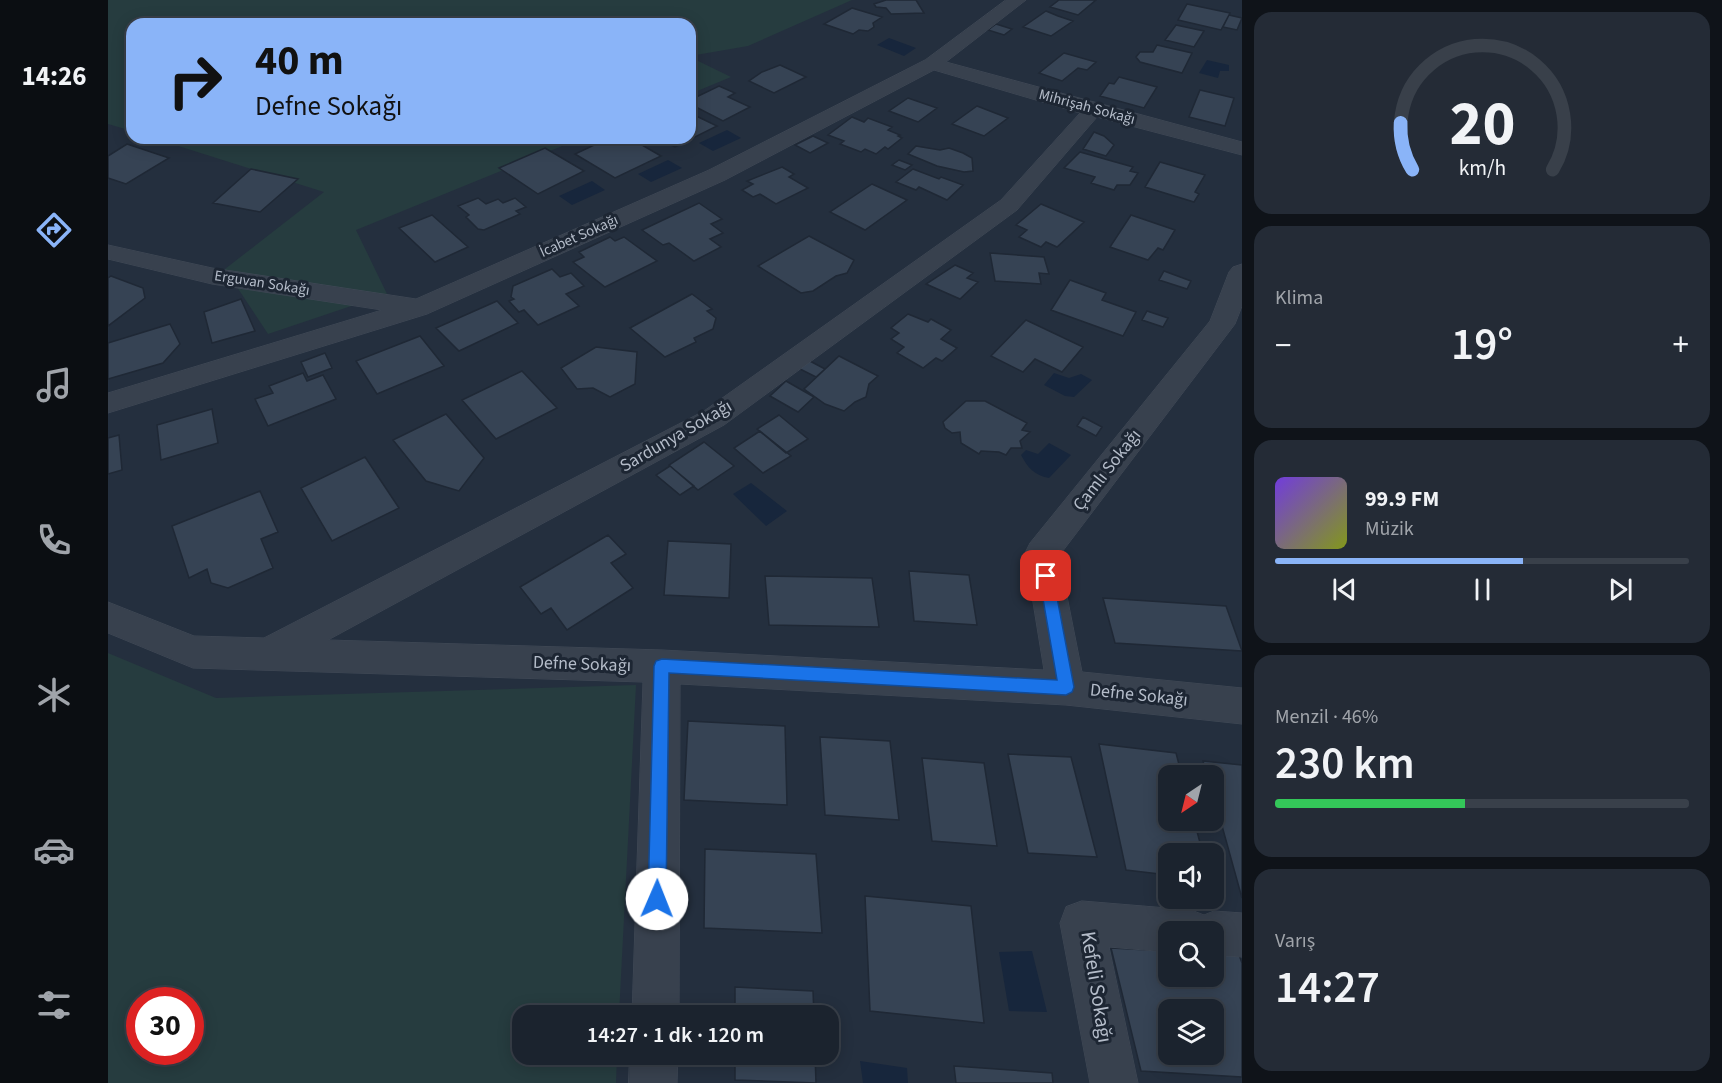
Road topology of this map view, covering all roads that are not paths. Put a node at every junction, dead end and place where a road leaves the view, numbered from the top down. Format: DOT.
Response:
graph roads {
  1 [pos="1017,0"];
  2 [pos="932,64"];
  3 [pos="1093,110"];
  4 [pos="1242,149"];
  5 [pos="108,252"];
  6 [pos="1242,272"];
  7 [pos="418,308"];
  8 [pos="108,403"];
  9 [pos="108,616"];
  10 [pos="269,654"];
  11 [pos="662,666"];
  12 [pos="1066,687"];
  13 [pos="1242,706"];
  14 [pos="1158,929"];
  15 [pos="1224,934"];
  16 [pos="1242,935"];
  17 [pos="655,1005"];
  18 [pos="654,1065"];
  19 [pos="653,1083"];
  20 [pos="1114,1083"];
  1 -- 2 [label="street, İcabet Sokağı"];
  2 -- 3 [label="street, Mihrişah Sokağı"];
  2 -- 7 [label="street, İcabet Sokağı"];
  3 -- 4 [label="street, Mihrişah Sokağı"];
  3 -- 10 [label="street, Sardunya Sokağı"];
  5 -- 7 [label="street, Erguvan Sokağı"];
  6 -- 12 [label="street, Çamlı Sokağı"];
  7 -- 8 [label="street, İcabet Sokağı"];
  9 -- 10 [label="street, Defne Sokağı"];
  10 -- 11 [label="street, Defne Sokağı"];
  11 -- 12 [label="street, Defne Sokağı"];
  11 -- 17 [label="street"];
  12 -- 13 [label="street, Defne Sokağı"];
  14 -- 20 [label="street, Kefeli Sokağı"];
  15 -- 16 [label="street"];
  18 -- 19 [label="street"];
}
